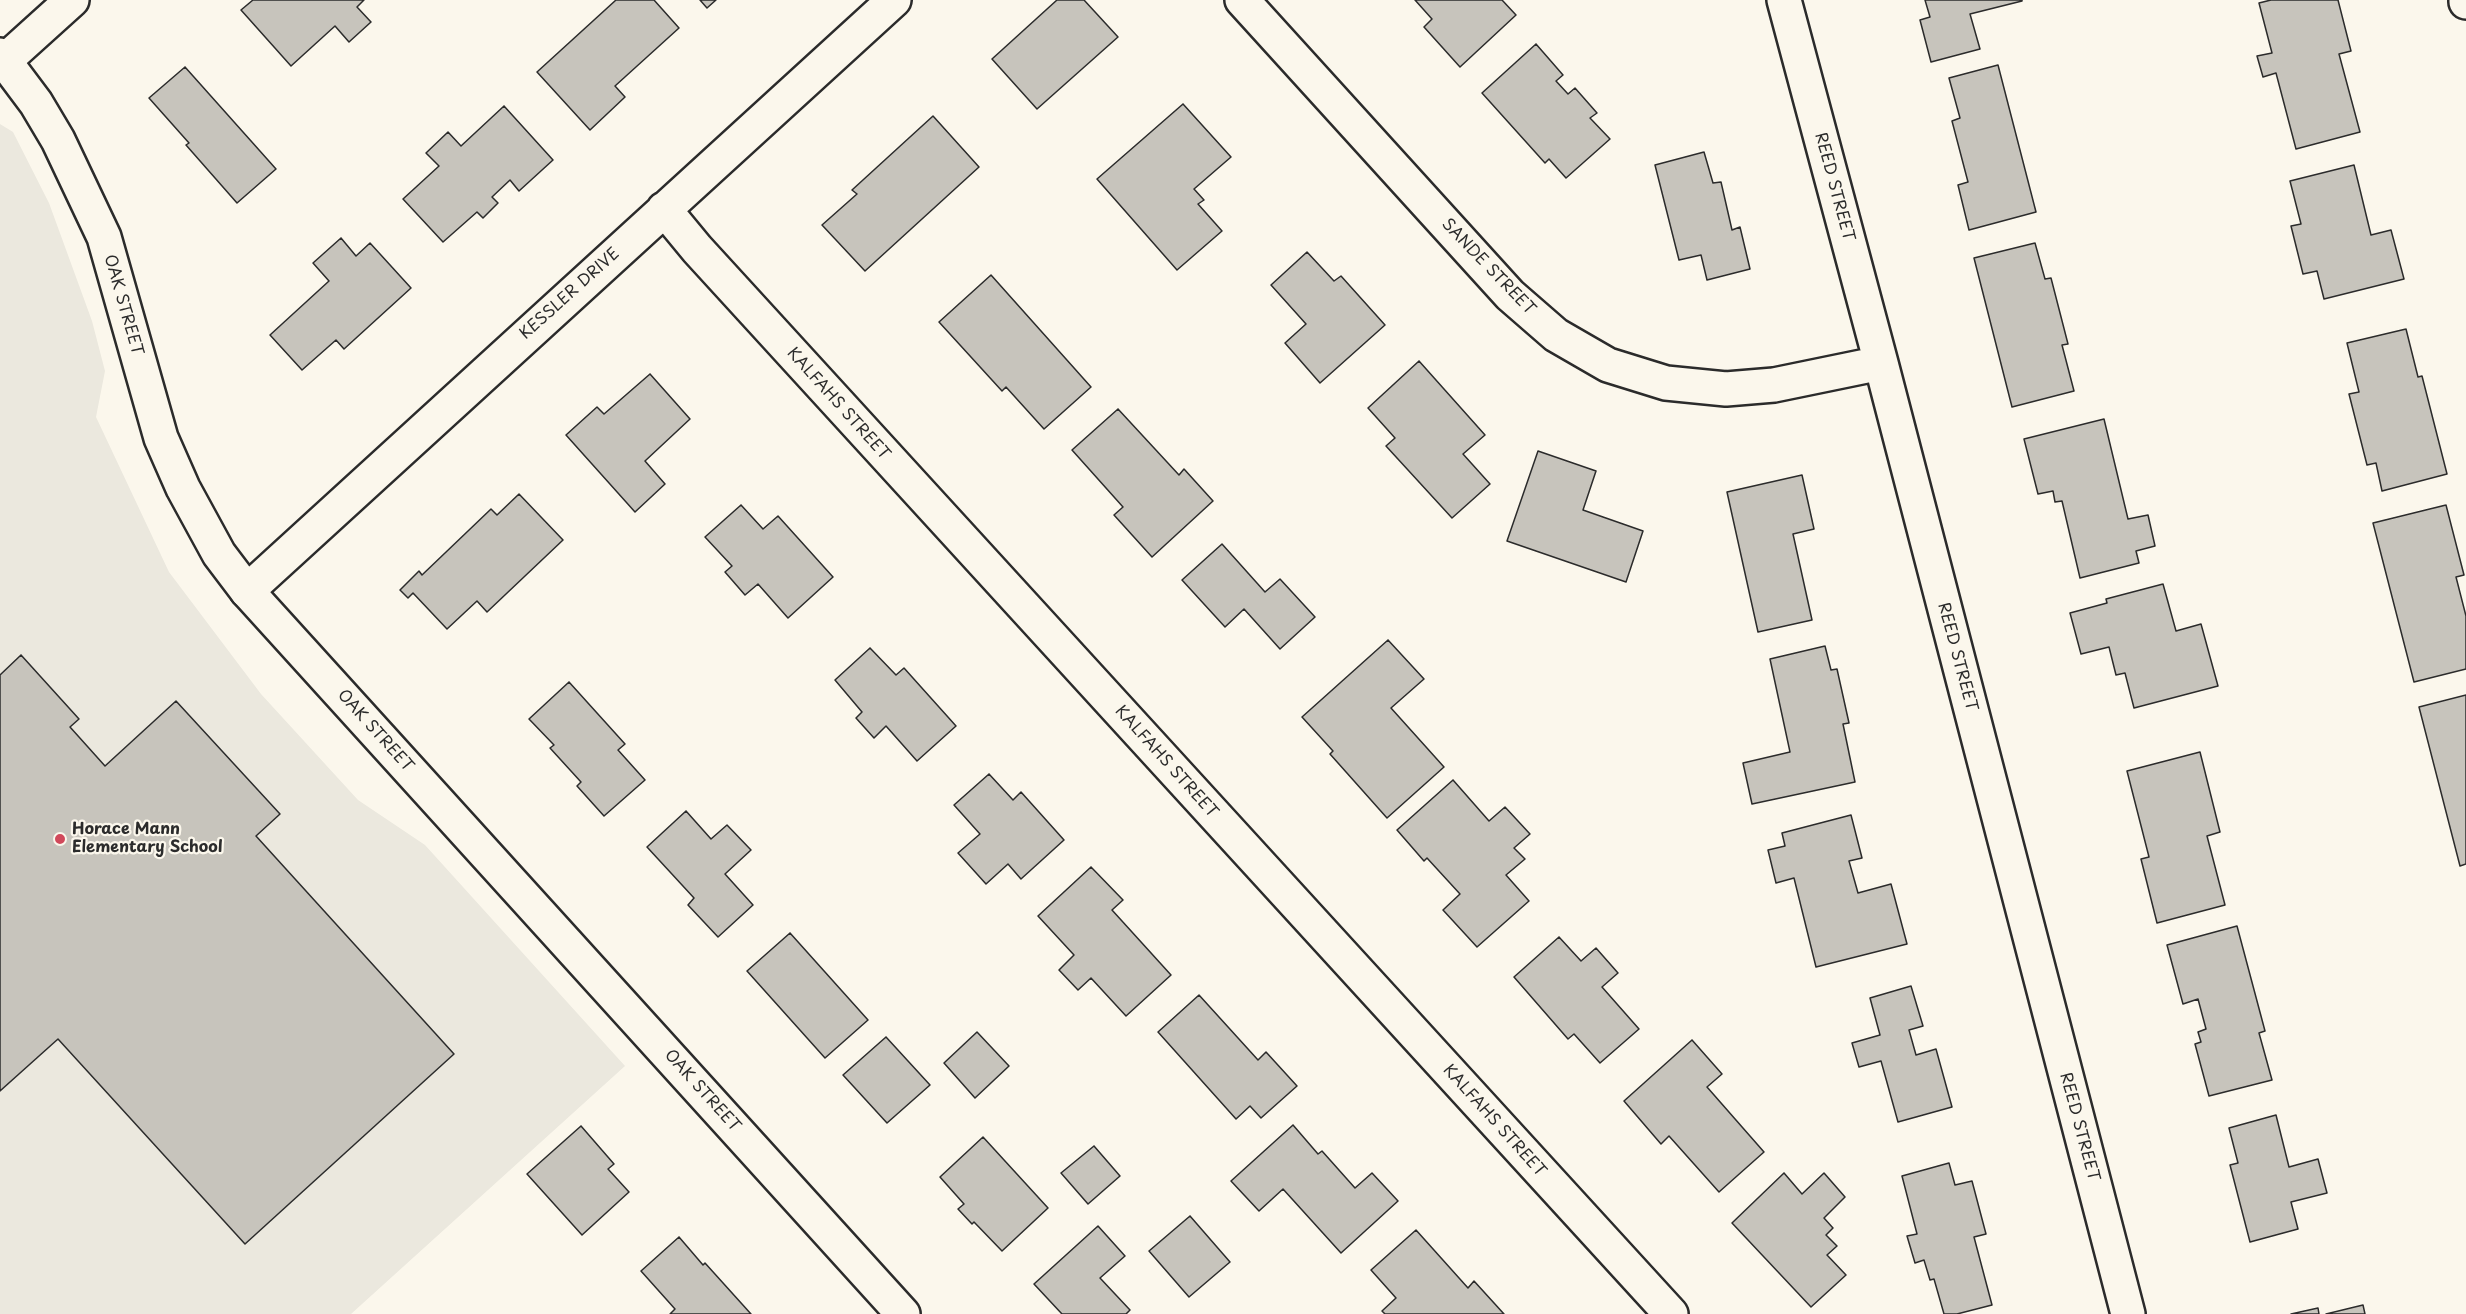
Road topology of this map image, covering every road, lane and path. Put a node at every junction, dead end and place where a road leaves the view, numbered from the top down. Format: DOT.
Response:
graph roads {
  1 [pos="72,0"];
  2 [pos="894,0"];
  3 [pos="1242,0"];
  4 [pos="1784,0"];
  5 [pos="2,60"];
  6 [pos="664,209"];
  7 [pos="1881,363"];
  8 [pos="247,591"];
  9 [pos="903,1314"];
  10 [pos="1671,1314"];
  11 [pos="2128,1314"];
  1 -- 5 [label="street"];
  2 -- 6 [label="street, KESSLER DRIVE"];
  3 -- 7 [label="street, SANDE STREET"];
  4 -- 7 [label="street, REED STREET"];
  5 -- 8 [label="street, OAK STREET"];
  6 -- 8 [label="street, KESSLER DRIVE"];
  6 -- 10 [label="street, KALFAHS STREET"];
  7 -- 11 [label="street, REED STREET"];
  8 -- 9 [label="street, OAK STREET"];
}
